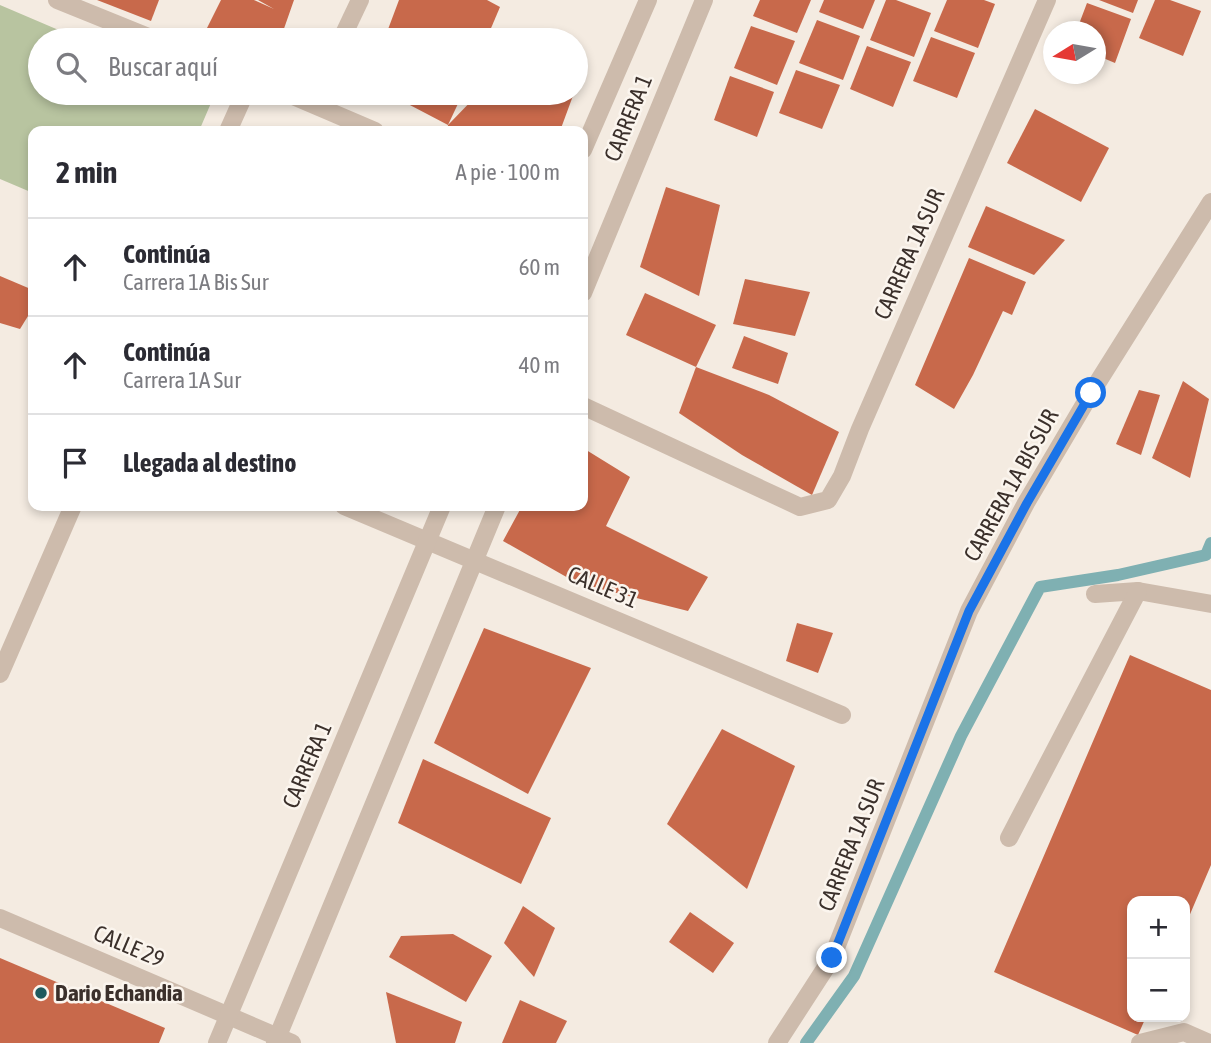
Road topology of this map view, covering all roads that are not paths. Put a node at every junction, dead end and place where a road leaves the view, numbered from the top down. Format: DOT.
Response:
graph roads {
  1 [pos="57,0"];
  2 [pos="360,0"];
  3 [pos="704,0"];
  4 [pos="1047,0"];
  5 [pos="646,1"];
  6 [pos="126,28"];
  7 [pos="347,28"];
  8 [pos="240,105"];
  9 [pos="328,105"];
  10 [pos="230,126"];
  11 [pos="366,126"];
  12 [pos="588,138"];
  13 [pos="1211,202"];
  14 [pos="588,281"];
  15 [pos="588,408"];
  16 [pos="70,511"];
  17 [pos="356,511"];
  18 [pos="440,511"];
  19 [pos="495,511"];
  20 [pos="429,540"];
  21 [pos="475,560"];
  22 [pos="1138,591"];
  23 [pos="1095,594"];
  24 [pos="1211,604"];
  25 [pos="0,674"];
  26 [pos="842,715"];
  27 [pos="922,734"];
  28 [pos="1009,838"];
  29 [pos="0,918"];
  30 [pos="229,1014"];
  31 [pos="282,1041"];
  32 [pos="217,1043"];
  33 [pos="777,1043"];
  34 [pos="1140,1043"];
  35 [pos="1209,1043"];
  1 -- 6 [label="street"];
  2 -- 7 [label="street"];
  3 -- 14 [label="street, CARRERA 1"];
  4 -- 15 [label="street, CARRERA 1A SUR"];
  5 -- 12 [label="street, CARRERA 1"];
  8 -- 10 [label="street"];
  9 -- 11 [label="street"];
  13 -- 27 [label="street, CARRERA 1A BIS SUR"];
  16 -- 25 [label="street"];
  17 -- 20 [label="street, CALLE 31"];
  18 -- 20 [label="street, CARRERA 1"];
  19 -- 21 [label="street"];
  20 -- 21 [label="street, CALLE 31"];
  20 -- 30 [label="street, CARRERA 1"];
  21 -- 26 [label="street, CALLE 31"];
  21 -- 31 [label="street"];
  22 -- 23 [label="street"];
  22 -- 24 [label="street"];
  22 -- 28 [label="street"];
  27 -- 33 [label="street, CARRERA 1A SUR"];
  29 -- 30 [label="street, CALLE 29"];
  30 -- 31 [label="street, CALLE 29"];
  30 -- 32 [label="street, CARRERA 1"];
  34 -- 35 [label="street"];
}
